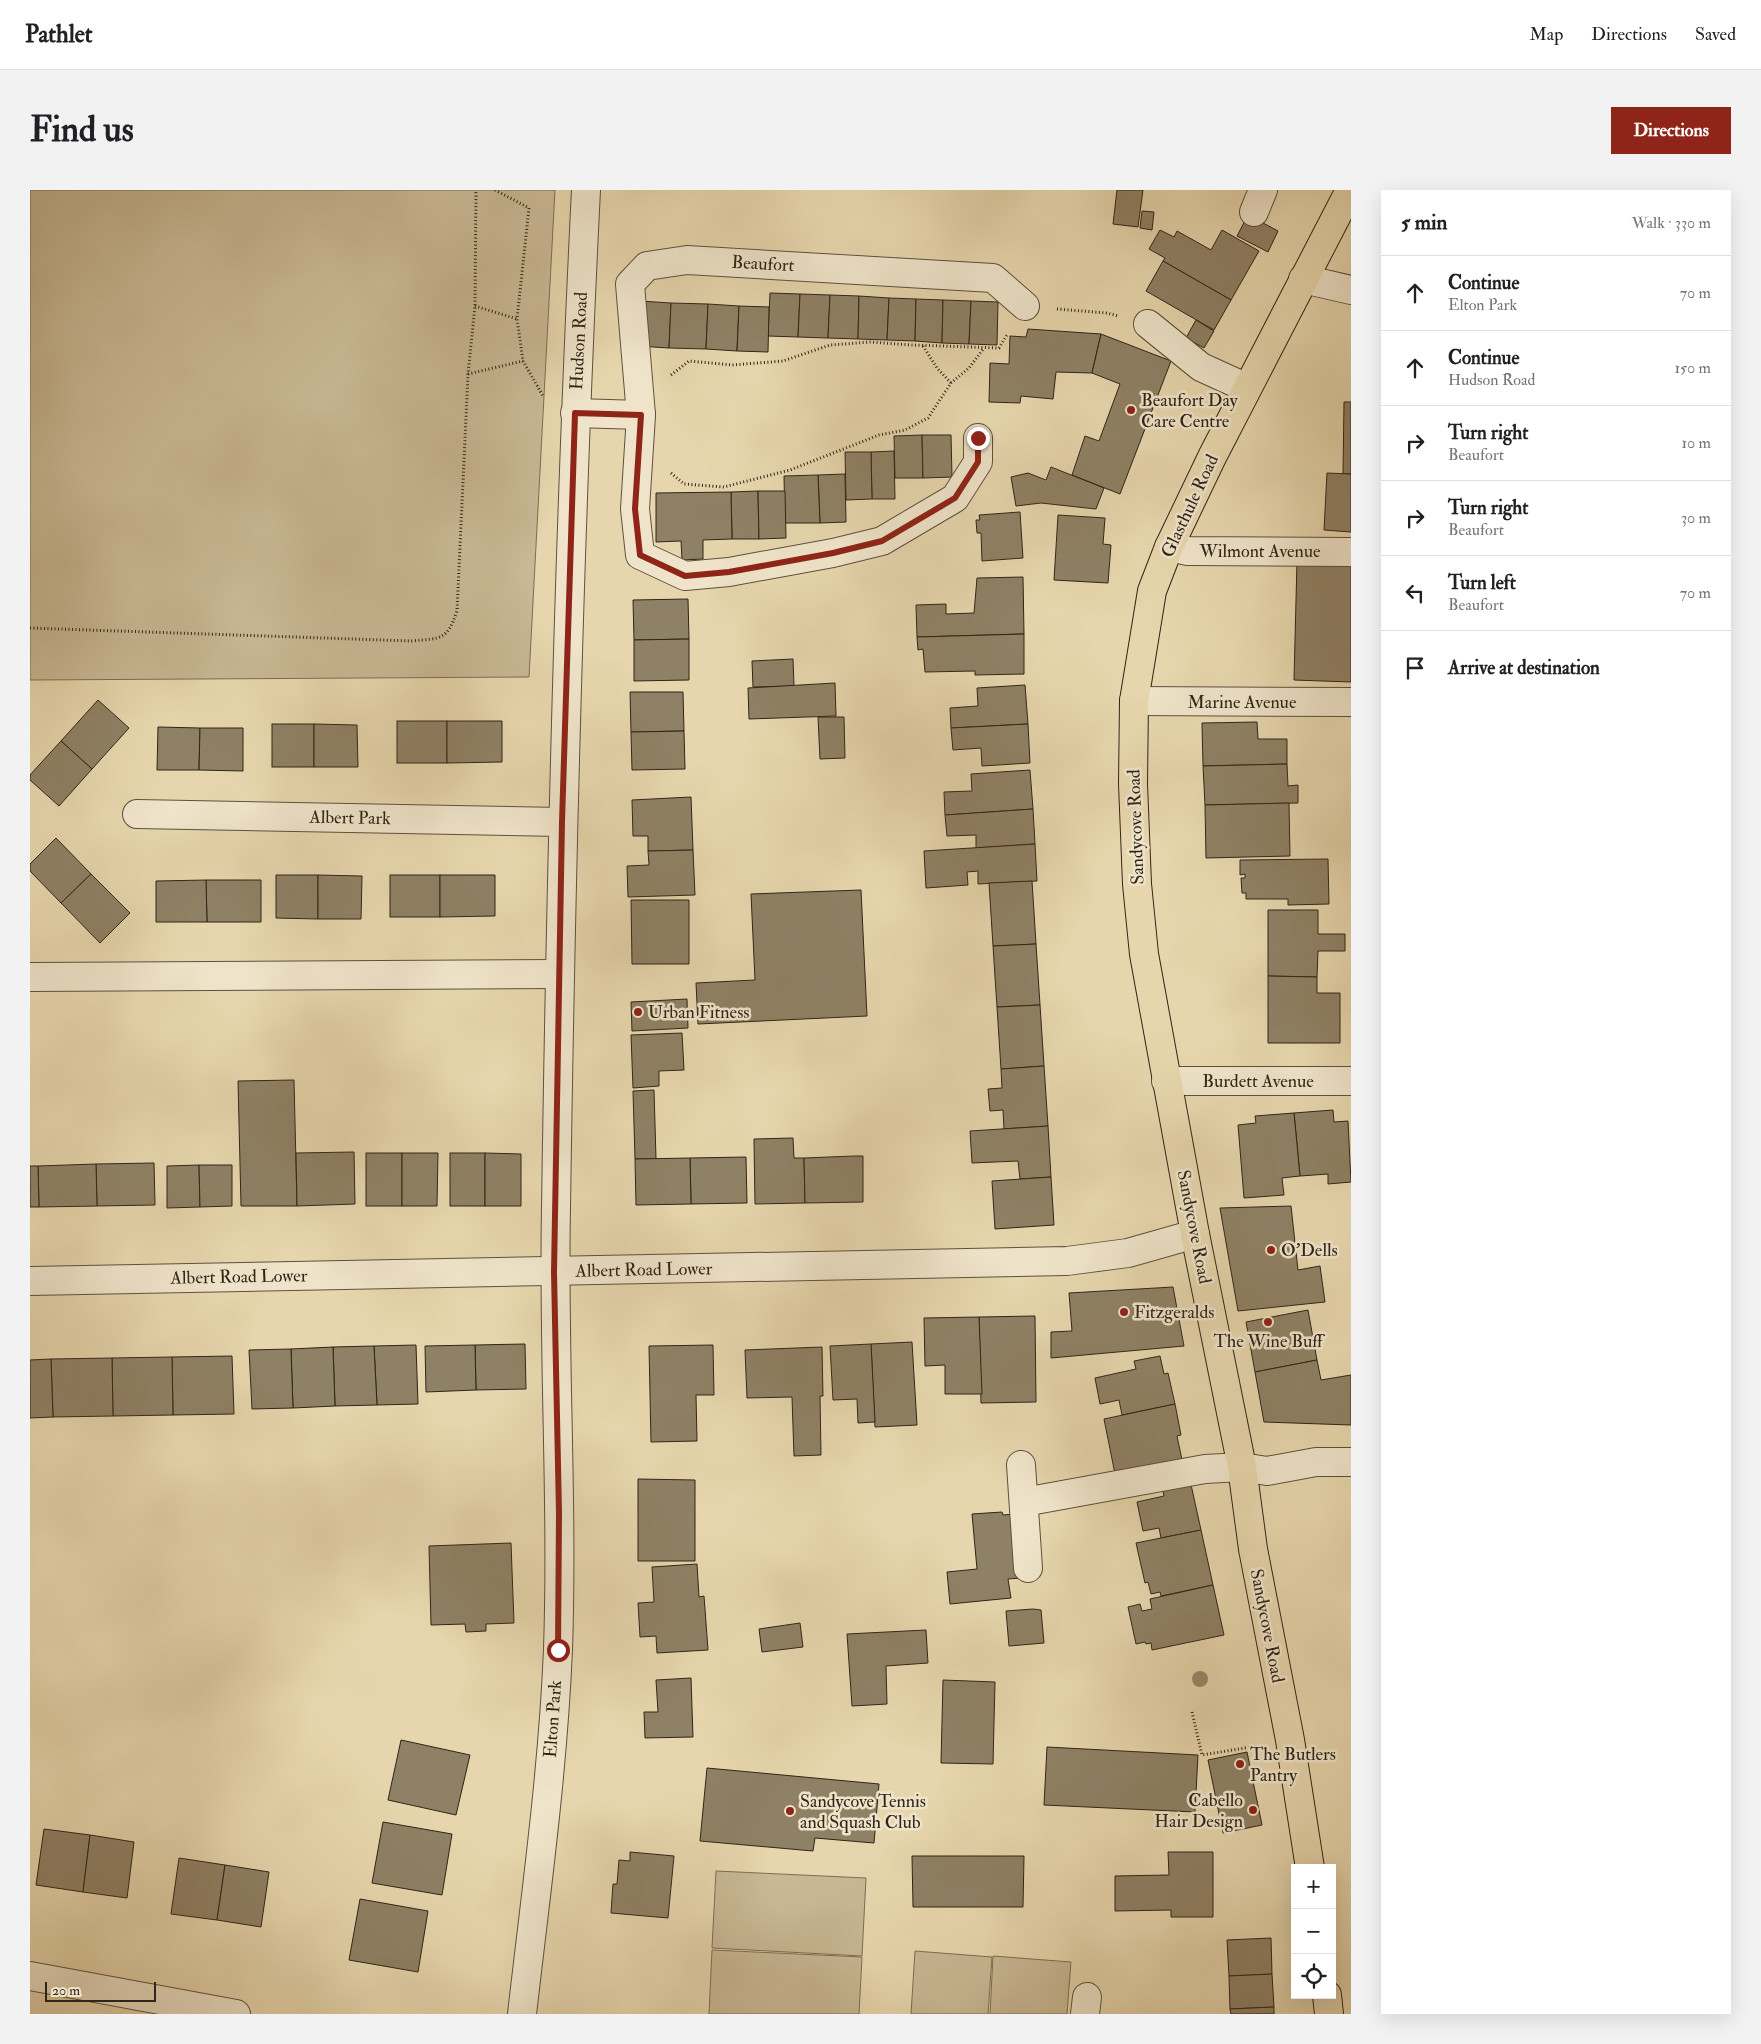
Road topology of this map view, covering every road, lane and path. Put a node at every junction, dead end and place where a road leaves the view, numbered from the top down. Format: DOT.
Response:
graph roads {
  1 [pos="476,190"];
  2 [pos="495,190"];
  3 [pos="586,190"];
  4 [pos="1350,190"];
  5 [pos="1303,279"];
  6 [pos="1351,290"];
  7 [pos="475,306"];
  8 [pos="1025,306"];
  9 [pos="517,319"];
  10 [pos="1148,324"];
  11 [pos="922,346"];
  12 [pos="985,348"];
  13 [pos="523,361"];
  14 [pos="468,374"];
  15 [pos="951,383"];
  16 [pos="1247,388"];
  17 [pos="640,405"];
  18 [pos="575,413"];
  19 [pos="978,438"];
  20 [pos="640,447"];
  21 [pos="1169,547"];
  22 [pos="1351,552"];
  23 [pos="30,628"];
  24 [pos="1134,701"];
  25 [pos="1351,702"];
  26 [pos="137,814"];
  27 [pos="562,822"];
  28 [pos="559,974"];
  29 [pos="30,977"];
  30 [pos="1166,1081"];
  31 [pos="1351,1081"];
  32 [pos="1195,1234"];
  33 [pos="554,1272"];
  34 [pos="30,1280"];
  35 [pos="1351,1462"];
  36 [pos="1021,1465"];
  37 [pos="1242,1467"];
  38 [pos="1024,1502"];
  39 [pos="1028,1568"];
  40 [pos="1192,1712"];
  41 [pos="1290,1740"];
  42 [pos="1309,1864"];
  43 [pos="30,1976"];
  44 [pos="1327,1999"];
  45 [pos="236,2014"];
  46 [pos="522,2014"];
  47 [pos="1329,2014"];
  1 -- 7 [label="path"];
  2 -- 9 [label="path"];
  3 -- 18 [label="street, Hudson Road"];
  4 -- 5 [label="main road, Glasthule Road"];
  5 -- 6 [label="street"];
  5 -- 16 [label="main road, Glasthule Road"];
  7 -- 9 [label="path"];
  7 -- 14 [label="path"];
  8 -- 10 [label="path"];
  8 -- 12 [label="path"];
  8 -- 17 [label="street, Beaufort"];
  9 -- 13 [label="path"];
  10 -- 16 [label="street"];
  11 -- 12 [label="path"];
  11 -- 15 [label="path"];
  11 -- 17 [label="path"];
  12 -- 15 [label="path"];
  13 -- 14 [label="path"];
  13 -- 18 [label="path"];
  14 -- 23 [label="path"];
  15 -- 20 [label="path"];
  16 -- 21 [label="main road, Glasthule Road"];
  17 -- 18 [label="street"];
  17 -- 20 [label="street, Beaufort"];
  18 -- 27 [label="street, Hudson Road"];
  19 -- 20 [label="street, Beaufort"];
  21 -- 22 [label="street, Wilmont Avenue"];
  21 -- 24 [label="main road, Glasthule Road"];
  24 -- 25 [label="street, Marine Avenue"];
  24 -- 30 [label="main road, Sandycove Road"];
  26 -- 27 [label="street, Albert Park"];
  27 -- 28 [label="street, Hudson Road"];
  28 -- 29 [label="street"];
  28 -- 33 [label="street, Hudson Road"];
  30 -- 31 [label="street, Burdett Avenue"];
  30 -- 32 [label="main road, Sandycove Road"];
  32 -- 33 [label="street, Albert Road Lower"];
  32 -- 37 [label="main road, Sandycove Road"];
  33 -- 34 [label="street, Albert Road Lower"];
  33 -- 46 [label="street, Elton Park"];
  35 -- 37 [label="street"];
  36 -- 38 [label="street"];
  37 -- 38 [label="street"];
  37 -- 41 [label="main road, Sandycove Road"];
  38 -- 39 [label="street"];
  40 -- 41 [label="path"];
  41 -- 42 [label="main road, Sandycove Road"];
  43 -- 45 [label="street"];
  44 -- 47 [label="main road"];
}
